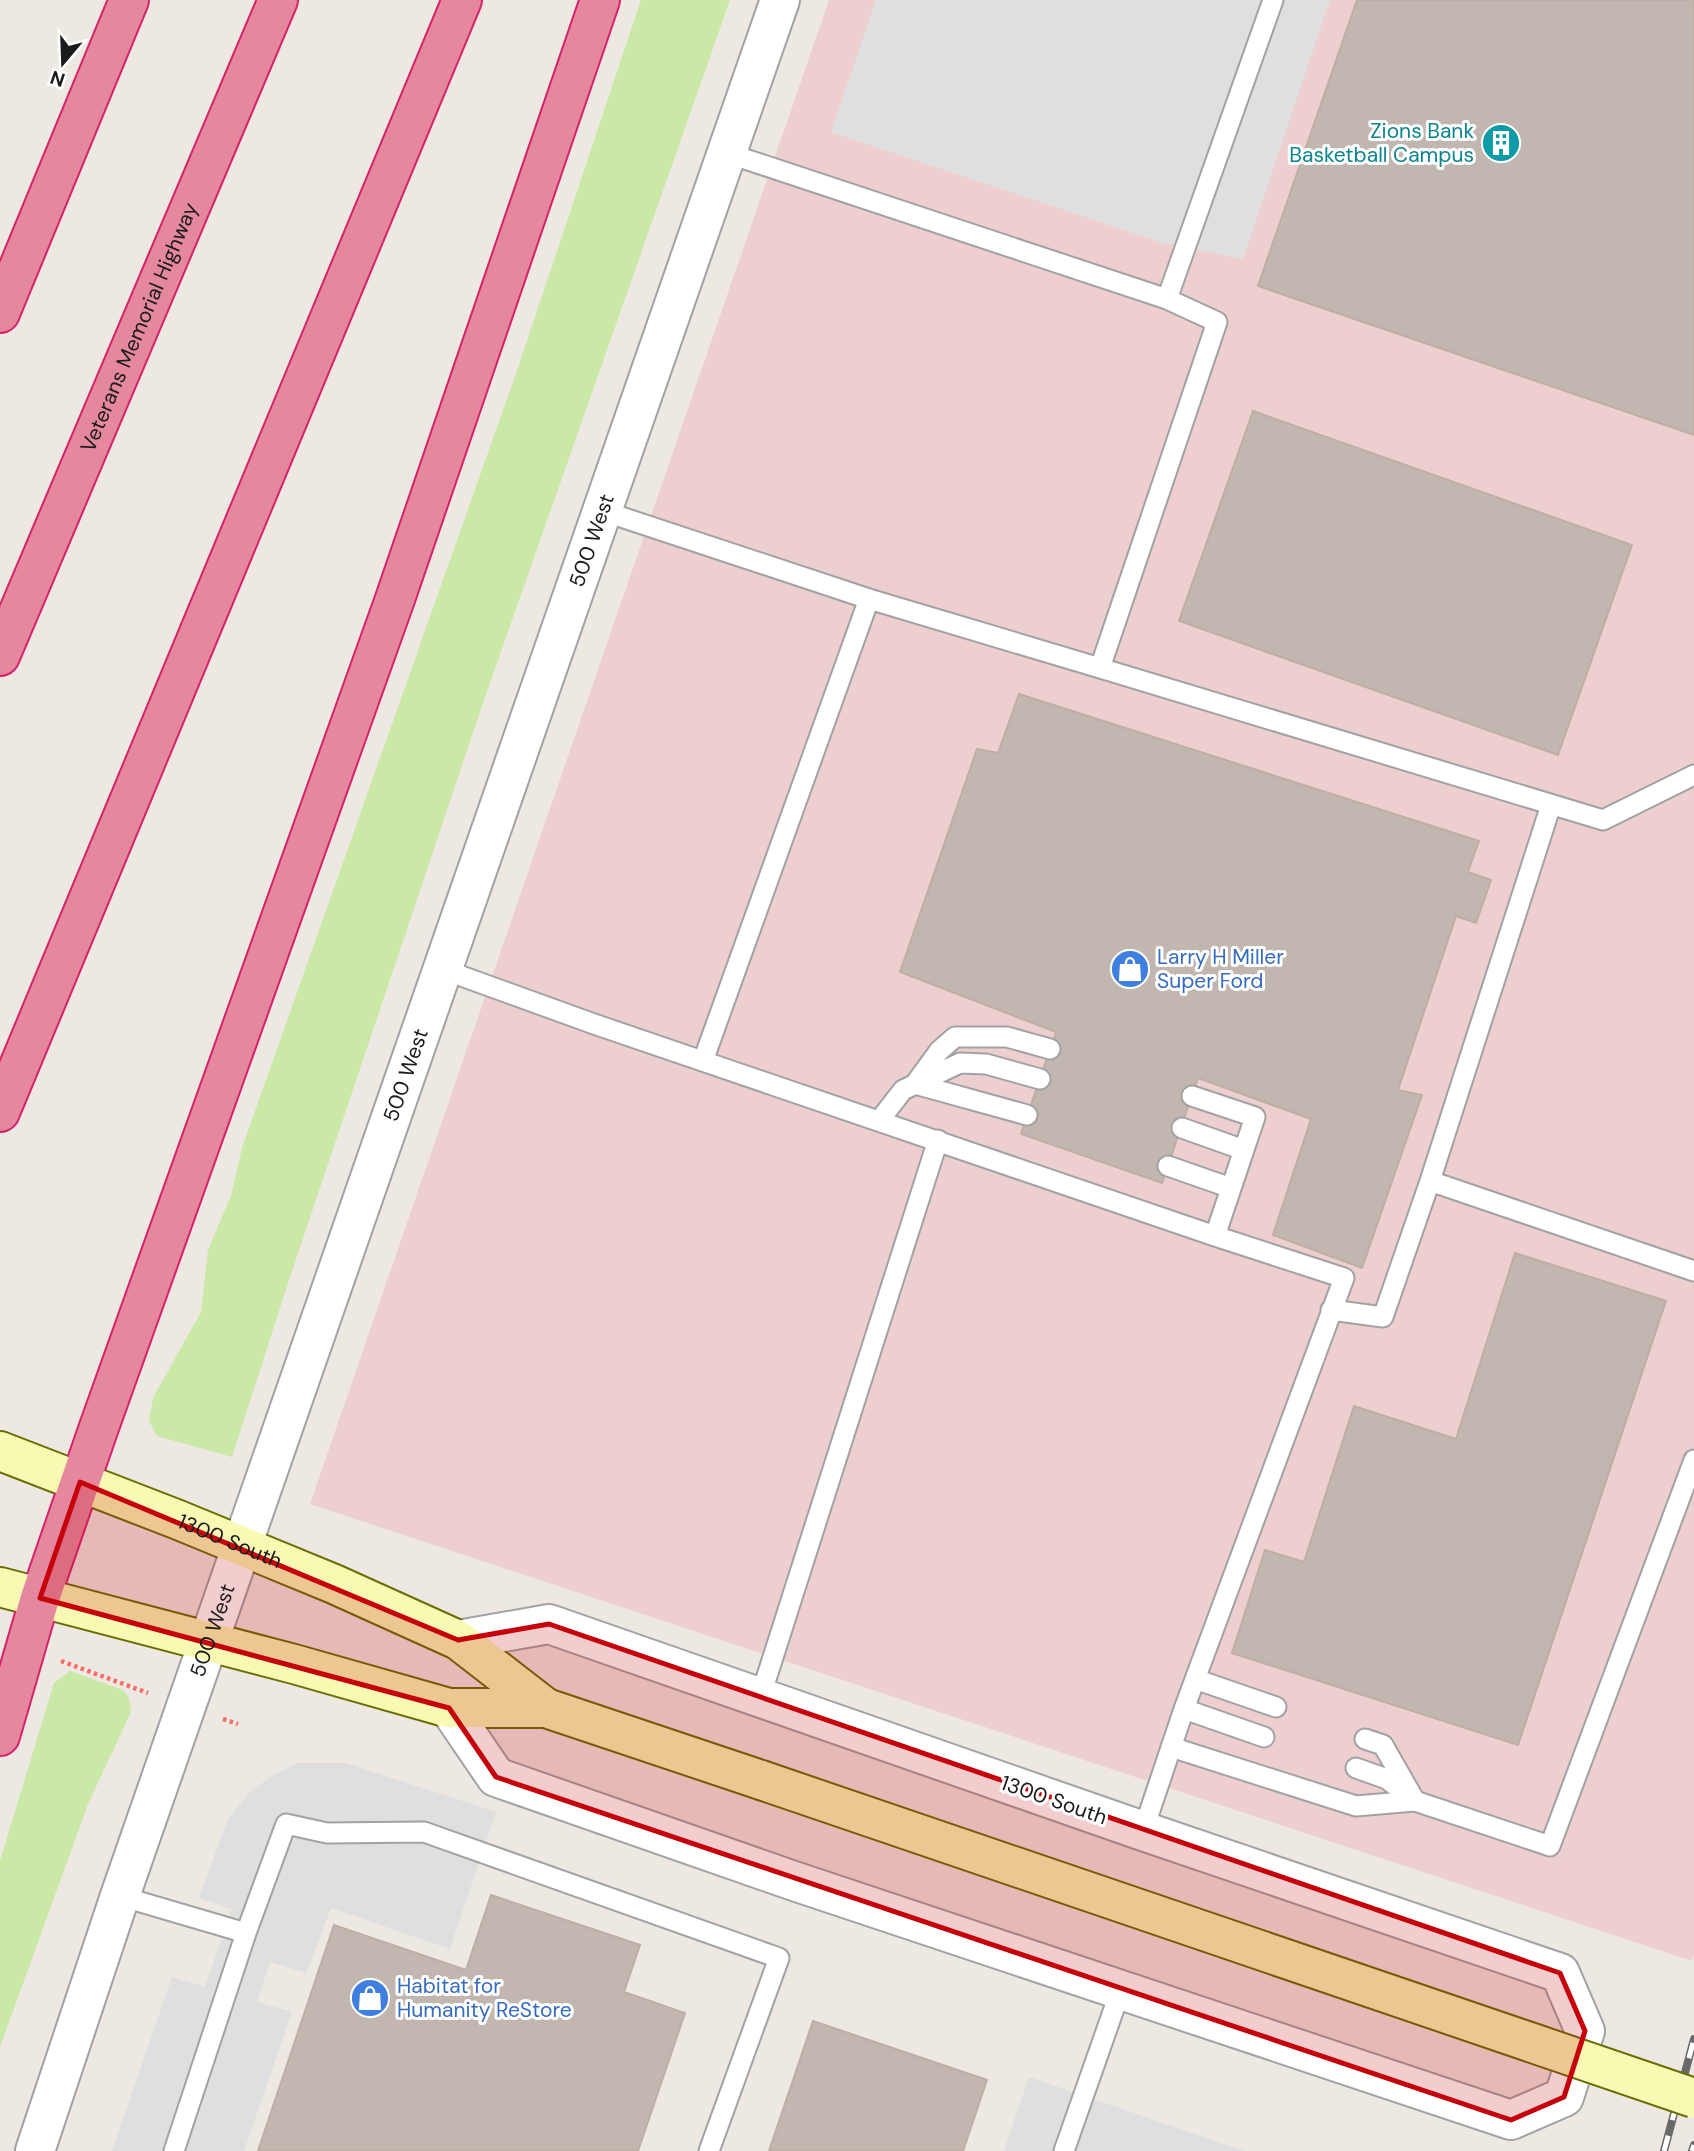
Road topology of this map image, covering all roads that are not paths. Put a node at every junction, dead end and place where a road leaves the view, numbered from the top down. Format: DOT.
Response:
graph roads {
  1 [pos="112,0"];
  2 [pos="129,0"];
  3 [pos="278,0"];
  4 [pos="462,0"];
  5 [pos="600,0"];
  6 [pos="780,0"];
  7 [pos="1273,0"];
  8 [pos="727,153"];
  9 [pos="35,232"];
  10 [pos="1167,299"];
  11 [pos="0,313"];
  12 [pos="603,511"];
  13 [pos="869,599"];
  14 [pos="0,656"];
  15 [pos="1100,668"];
  16 [pos="1694,775"];
  17 [pos="1551,805"];
  18 [pos="442,969"];
  19 [pos="1050,1049"];
  20 [pos="703,1061"];
  21 [pos="1040,1079"];
  22 [pos="915,1084"];
  23 [pos="1192,1096"];
  24 [pos="0,1112"];
  25 [pos="1027,1115"];
  26 [pos="879,1121"];
  27 [pos="1182,1128"];
  28 [pos="938,1140"];
  29 [pos="1244,1150"];
  30 [pos="1168,1166"];
  31 [pos="1430,1181"];
  32 [pos="1231,1188"];
  33 [pos="1216,1237"];
  34 [pos="1694,1271"];
  35 [pos="1331,1310"];
  36 [pos="0,1451"];
  37 [pos="1694,1460"];
  38 [pos="80,1482"];
  39 [pos="242,1546"];
  40 [pos="0,1587"];
  41 [pos="40,1598"];
  42 [pos="458,1640"];
  43 [pos="209,1642"];
  44 [pos="1195,1679"];
  45 [pos="760,1698"];
  46 [pos="1276,1707"];
  47 [pos="449,1708"];
  48 [pos="547,1708"];
  49 [pos="1184,1709"];
  50 [pos="0,1736"];
  51 [pos="1264,1737"];
  52 [pos="1365,1739"];
  53 [pos="1171,1747"];
  54 [pos="1356,1768"];
  55 [pos="1415,1801"];
  56 [pos="1143,1831"];
  57 [pos="120,1896"];
  58 [pos="246,1933"];
  59 [pos="1121,1989"];
  60 [pos="1694,2098"];
  61 [pos="35,2151"];
  62 [pos="174,2151"];
  63 [pos="709,2151"];
  64 [pos="1064,2151"];
  1 -- 9 [label="highway"];
  2 -- 9 [label="highway"];
  3 -- 14 [label="highway, Veterans Memorial Highway"];
  4 -- 24 [label="highway"];
  5 -- 38 [label="highway"];
  6 -- 8 [label="street, 500 West"];
  7 -- 10 [label="lane"];
  8 -- 10 [label="lane"];
  8 -- 12 [label="street, 500 West"];
  9 -- 11 [label="highway"];
  10 -- 15 [label="lane"];
  12 -- 13 [label="lane"];
  12 -- 18 [label="street, 500 West"];
  13 -- 15 [label="lane"];
  13 -- 20 [label="lane"];
  15 -- 17 [label="lane"];
  16 -- 17 [label="lane"];
  17 -- 31 [label="lane"];
  18 -- 20 [label="lane"];
  18 -- 39 [label="street, 500 West"];
  19 -- 22 [label="lane"];
  20 -- 26 [label="lane"];
  21 -- 22 [label="lane"];
  22 -- 25 [label="lane"];
  22 -- 26 [label="lane"];
  23 -- 29 [label="lane"];
  26 -- 28 [label="lane"];
  27 -- 29 [label="lane"];
  28 -- 33 [label="lane"];
  28 -- 45 [label="lane"];
  29 -- 32 [label="lane"];
  30 -- 32 [label="lane"];
  31 -- 34 [label="lane"];
  31 -- 35 [label="lane"];
  32 -- 33 [label="lane"];
  33 -- 35 [label="lane"];
  35 -- 44 [label="lane"];
  36 -- 38 [label="main road, 1300 South"];
  37 -- 55 [label="lane"];
  38 -- 39 [label="main road, 1300 South"];
  38 -- 41 [label="highway"];
  39 -- 42 [label="main road, 1300 South"];
  39 -- 43 [label="street, 500 West"];
  40 -- 41 [label="main road, 1300 South"];
  41 -- 43 [label="main road, 1300 South"];
  41 -- 50 [label="highway"];
  42 -- 45 [label="street, 1300 South"];
  42 -- 48 [label="main road, 1300 South"];
  43 -- 47 [label="main road, 1300 South"];
  43 -- 57 [label="street, 500 West"];
  44 -- 46 [label="lane"];
  44 -- 49 [label="lane"];
  45 -- 56 [label="street, 1300 South"];
  47 -- 48 [label="main road, 1300 South"];
  47 -- 59 [label="street, 1300 South"];
  48 -- 60 [label="main road, 1300 South, bridge"];
  49 -- 51 [label="lane"];
  49 -- 53 [label="lane"];
  52 -- 55 [label="lane"];
  53 -- 55 [label="lane"];
  53 -- 56 [label="lane"];
  54 -- 55 [label="lane"];
  56 -- 59 [label="street, 1300 South"];
  57 -- 58 [label="lane"];
  57 -- 61 [label="street, 500 West"];
  58 -- 62 [label="lane"];
  58 -- 63 [label="lane"];
  59 -- 64 [label="lane"];
}
